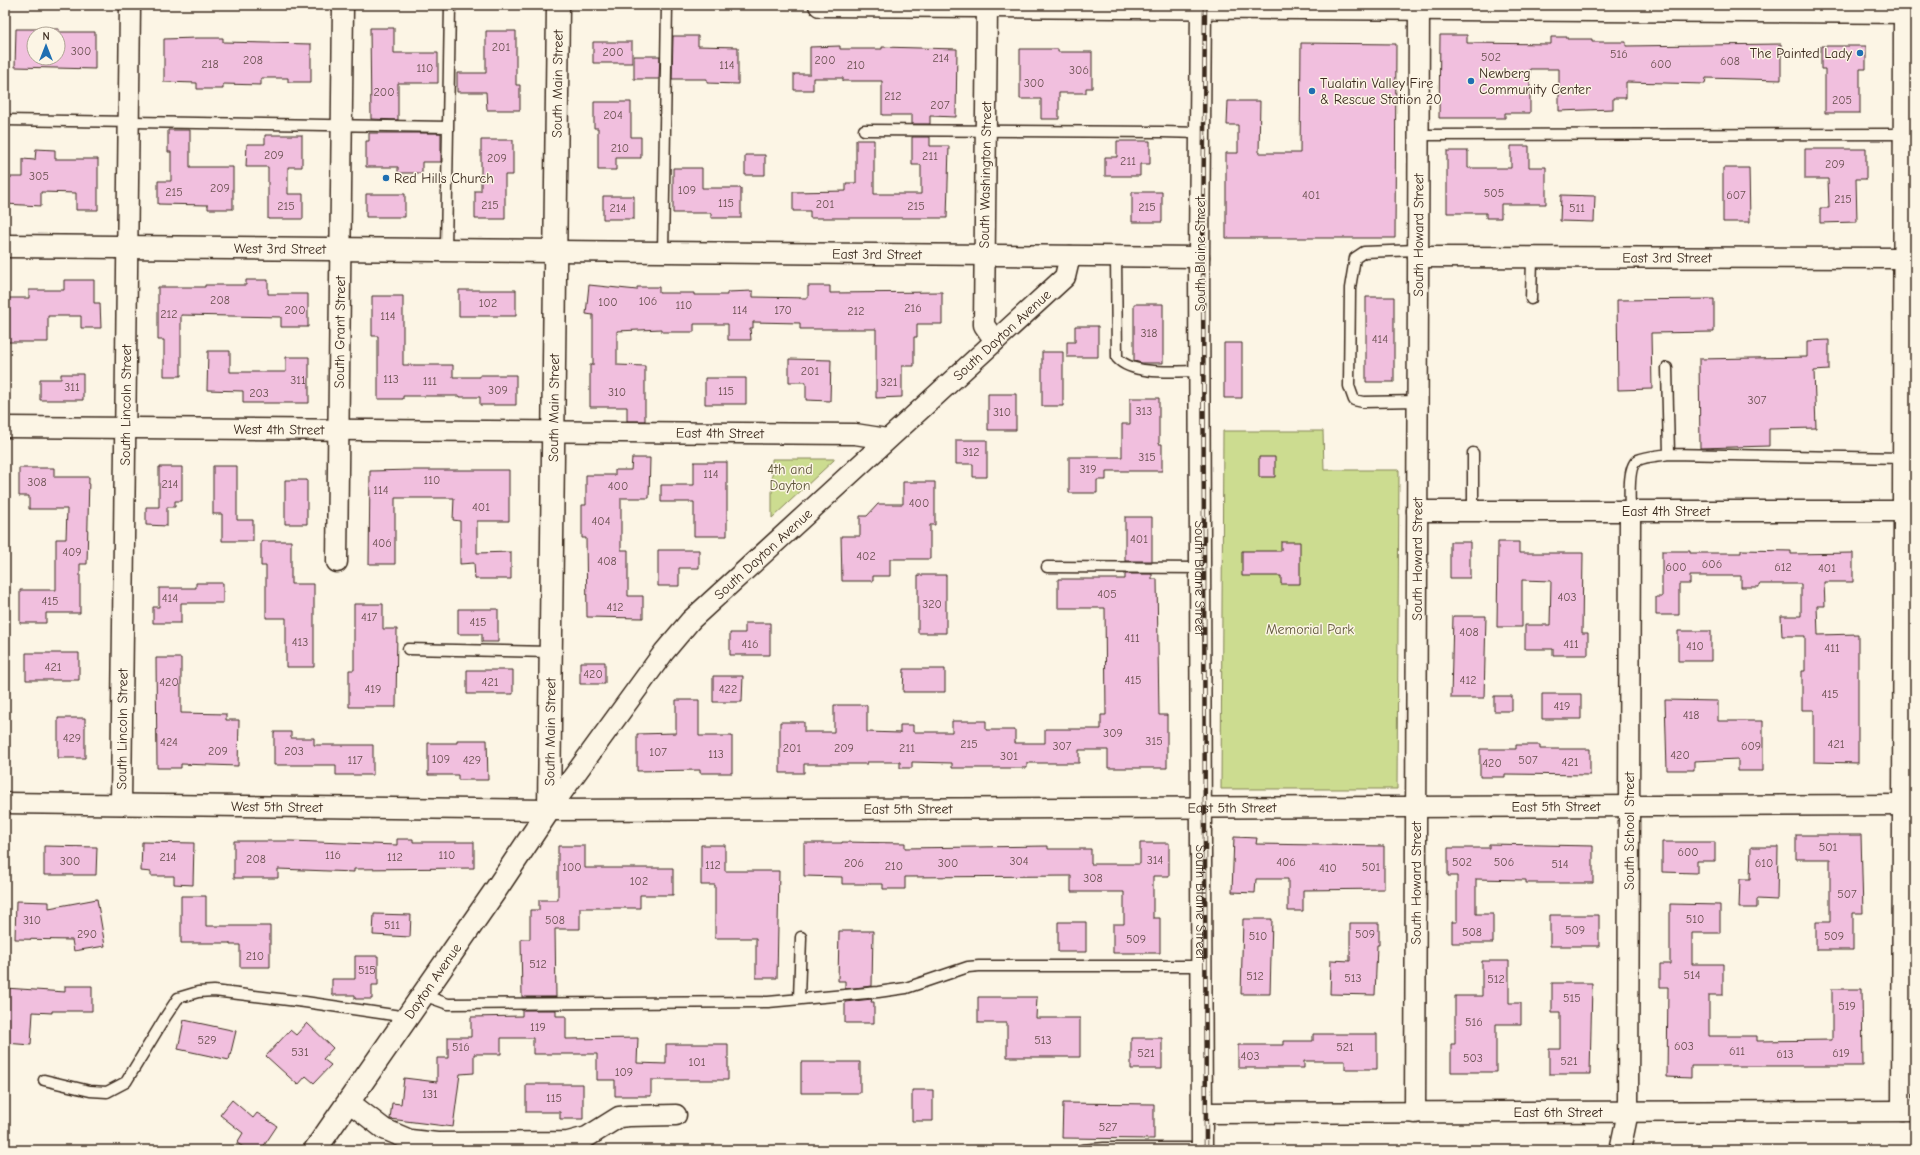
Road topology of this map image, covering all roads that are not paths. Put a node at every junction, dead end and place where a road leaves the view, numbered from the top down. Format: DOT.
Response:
graph roads {
  1 [pos="130,5"];
  2 [pos="343,5"];
  3 [pos="450,5"];
  4 [pos="558,5"];
  5 [pos="667,5"];
  6 [pos="820,5"];
  7 [pos="987,6"];
  8 [pos="1201,7"];
  9 [pos="1419,7"];
  10 [pos="1473,7"];
  11 [pos="1908,10"];
  12 [pos="5,120"];
  13 [pos="129,122"];
  14 [pos="342,125"];
  15 [pos="448,127"];
  16 [pos="864,130"];
  17 [pos="985,131"];
  18 [pos="1200,134"];
  19 [pos="1905,134"];
  20 [pos="1419,135"];
  21 [pos="5,246"];
  22 [pos="127,247"];
  23 [pos="341,250"];
  24 [pos="446,250"];
  25 [pos="556,251"];
  26 [pos="663,252"];
  27 [pos="1418,254"];
  28 [pos="984,255"];
  29 [pos="1070,256"];
  30 [pos="1116,256"];
  31 [pos="1199,257"];
  32 [pos="1532,258"];
  33 [pos="1910,258"];
  34 [pos="1531,299"];
  35 [pos="995,341"];
  36 [pos="1667,368"];
  37 [pos="1200,371"];
  38 [pos="1418,401"];
  39 [pos="5,427"];
  40 [pos="125,428"];
  41 [pos="338,430"];
  42 [pos="553,432"];
  43 [pos="886,439"];
  44 [pos="1473,453"];
  45 [pos="1669,454"];
  46 [pos="1904,458"];
  47 [pos="1417,511"];
  48 [pos="1473,511"];
  49 [pos="1630,511"];
  50 [pos="1909,511"];
  51 [pos="337,562"];
  52 [pos="1047,567"];
  53 [pos="1201,568"];
  54 [pos="408,649"];
  55 [pos="551,652"];
  56 [pos="5,803"];
  57 [pos="121,804"];
  58 [pos="1629,805"];
  59 [pos="1908,805"];
  60 [pos="1416,807"];
  61 [pos="1202,808"];
  62 [pos="549,810"];
  63 [pos="801,937"];
  64 [pos="1202,966"];
  65 [pos="423,995"];
  66 [pos="799,999"];
  67 [pos="407,1017"];
  68 [pos="44,1080"];
  69 [pos="349,1102"];
  70 [pos="1908,1111"];
  71 [pos="1628,1112"];
  72 [pos="1202,1113"];
  73 [pos="1415,1113"];
  74 [pos="676,1115"];
  75 [pos="1202,1149"];
  76 [pos="315,1150"];
  77 [pos="1082,1150"];
  78 [pos="1620,1150"];
  1 -- 13 [label="street, South Lincoln Street"];
  2 -- 14 [label="street, South Grant Street"];
  3 -- 15 [label="lane"];
  4 -- 25 [label="street, South Main Street"];
  5 -- 26 [label="lane"];
  6 -- 7 [label="street"];
  7 -- 8 [label="street"];
  7 -- 17 [label="street, South Washington Street"];
  8 -- 9 [label="street"];
  8 -- 18 [label="street, South Blaine Street"];
  9 -- 10 [label="street"];
  9 -- 20 [label="street, South Howard Street"];
  10 -- 11 [label="street"];
  11 -- 19 [label="street"];
  12 -- 13 [label="lane"];
  13 -- 14 [label="lane"];
  13 -- 22 [label="street, South Lincoln Street"];
  14 -- 15 [label="lane"];
  14 -- 23 [label="street, South Grant Street"];
  15 -- 24 [label="lane"];
  16 -- 17 [label="lane"];
  17 -- 18 [label="lane"];
  17 -- 28 [label="street, South Washington Street"];
  18 -- 31 [label="street, South Blaine Street"];
  19 -- 20 [label="lane"];
  19 -- 33 [label="street"];
  20 -- 27 [label="street, South Howard Street"];
  21 -- 22 [label="street, West 3rd Street"];
  22 -- 23 [label="street, West 3rd Street"];
  22 -- 40 [label="street, South Lincoln Street"];
  23 -- 24 [label="street, West 3rd Street"];
  23 -- 41 [label="street, South Grant Street"];
  24 -- 25 [label="street, West 3rd Street"];
  25 -- 26 [label="street, East 3rd Street"];
  25 -- 42 [label="street, South Main Street"];
  26 -- 28 [label="street, East 3rd Street"];
  27 -- 32 [label="street, East 3rd Street"];
  27 -- 38 [label="street, South Howard Street"];
  27 -- 38 [label="lane"];
  28 -- 29 [label="street, East 3rd Street"];
  28 -- 35 [label="street, South Washington Street"];
  29 -- 30 [label="street, East 3rd Street"];
  29 -- 35 [label="street, South Dayton Avenue"];
  30 -- 31 [label="street, East 3rd Street"];
  30 -- 37 [label="lane"];
  31 -- 37 [label="street, South Blaine Street"];
  32 -- 33 [label="street, East 3rd Street"];
  32 -- 34 [label="lane"];
  33 -- 46 [label="street"];
  35 -- 43 [label="street, South Dayton Avenue"];
  36 -- 45 [label="lane"];
  37 -- 53 [label="street, South Blaine Street"];
  38 -- 47 [label="street, South Howard Street"];
  39 -- 40 [label="street, West 4th Street"];
  40 -- 41 [label="street, West 4th Street"];
  40 -- 57 [label="street, South Lincoln Street"];
  41 -- 42 [label="street, West 4th Street"];
  41 -- 51 [label="street, South Grant Street"];
  42 -- 43 [label="street, East 4th Street"];
  42 -- 55 [label="street, South Main Street"];
  43 -- 62 [label="street, South Dayton Avenue"];
  44 -- 48 [label="lane"];
  45 -- 46 [label="lane"];
  45 -- 49 [label="lane"];
  46 -- 50 [label="street"];
  47 -- 48 [label="street, East 4th Street"];
  47 -- 60 [label="street, South Howard Street"];
  48 -- 49 [label="street, East 4th Street"];
  49 -- 50 [label="street, East 4th Street"];
  49 -- 58 [label="street, South School Street"];
  50 -- 59 [label="street"];
  52 -- 53 [label="lane"];
  53 -- 61 [label="street, South Blaine Street"];
  54 -- 55 [label="lane"];
  55 -- 62 [label="street, South Main Street"];
  56 -- 57 [label="street, West 5th Street"];
  57 -- 62 [label="street, West 5th Street"];
  58 -- 59 [label="street, East 5th Street"];
  58 -- 60 [label="street, East 5th Street"];
  58 -- 71 [label="street, South School Street"];
  59 -- 70 [label="street"];
  60 -- 61 [label="street, East 5th Street"];
  60 -- 73 [label="street, South Howard Street"];
  61 -- 62 [label="street, East 5th Street"];
  61 -- 64 [label="street, South Blaine Street"];
  62 -- 65 [label="street, Dayton Avenue"];
  63 -- 66 [label="lane"];
  64 -- 66 [label="lane"];
  64 -- 72 [label="street, South Blaine Street"];
  65 -- 66 [label="lane"];
  65 -- 67 [label="street, Dayton Avenue"];
  67 -- 68 [label="lane"];
  67 -- 69 [label="street, Dayton Avenue"];
  69 -- 74 [label="street"];
  69 -- 76 [label="street, Dayton Avenue"];
  70 -- 71 [label="street, East 6th Street"];
  71 -- 73 [label="street, East 6th Street"];
  71 -- 78 [label="street, South School Street"];
  72 -- 73 [label="street, East 6th Street"];
  72 -- 75 [label="street, South Blaine Street"];
  75 -- 77 [label="lane"];
}
